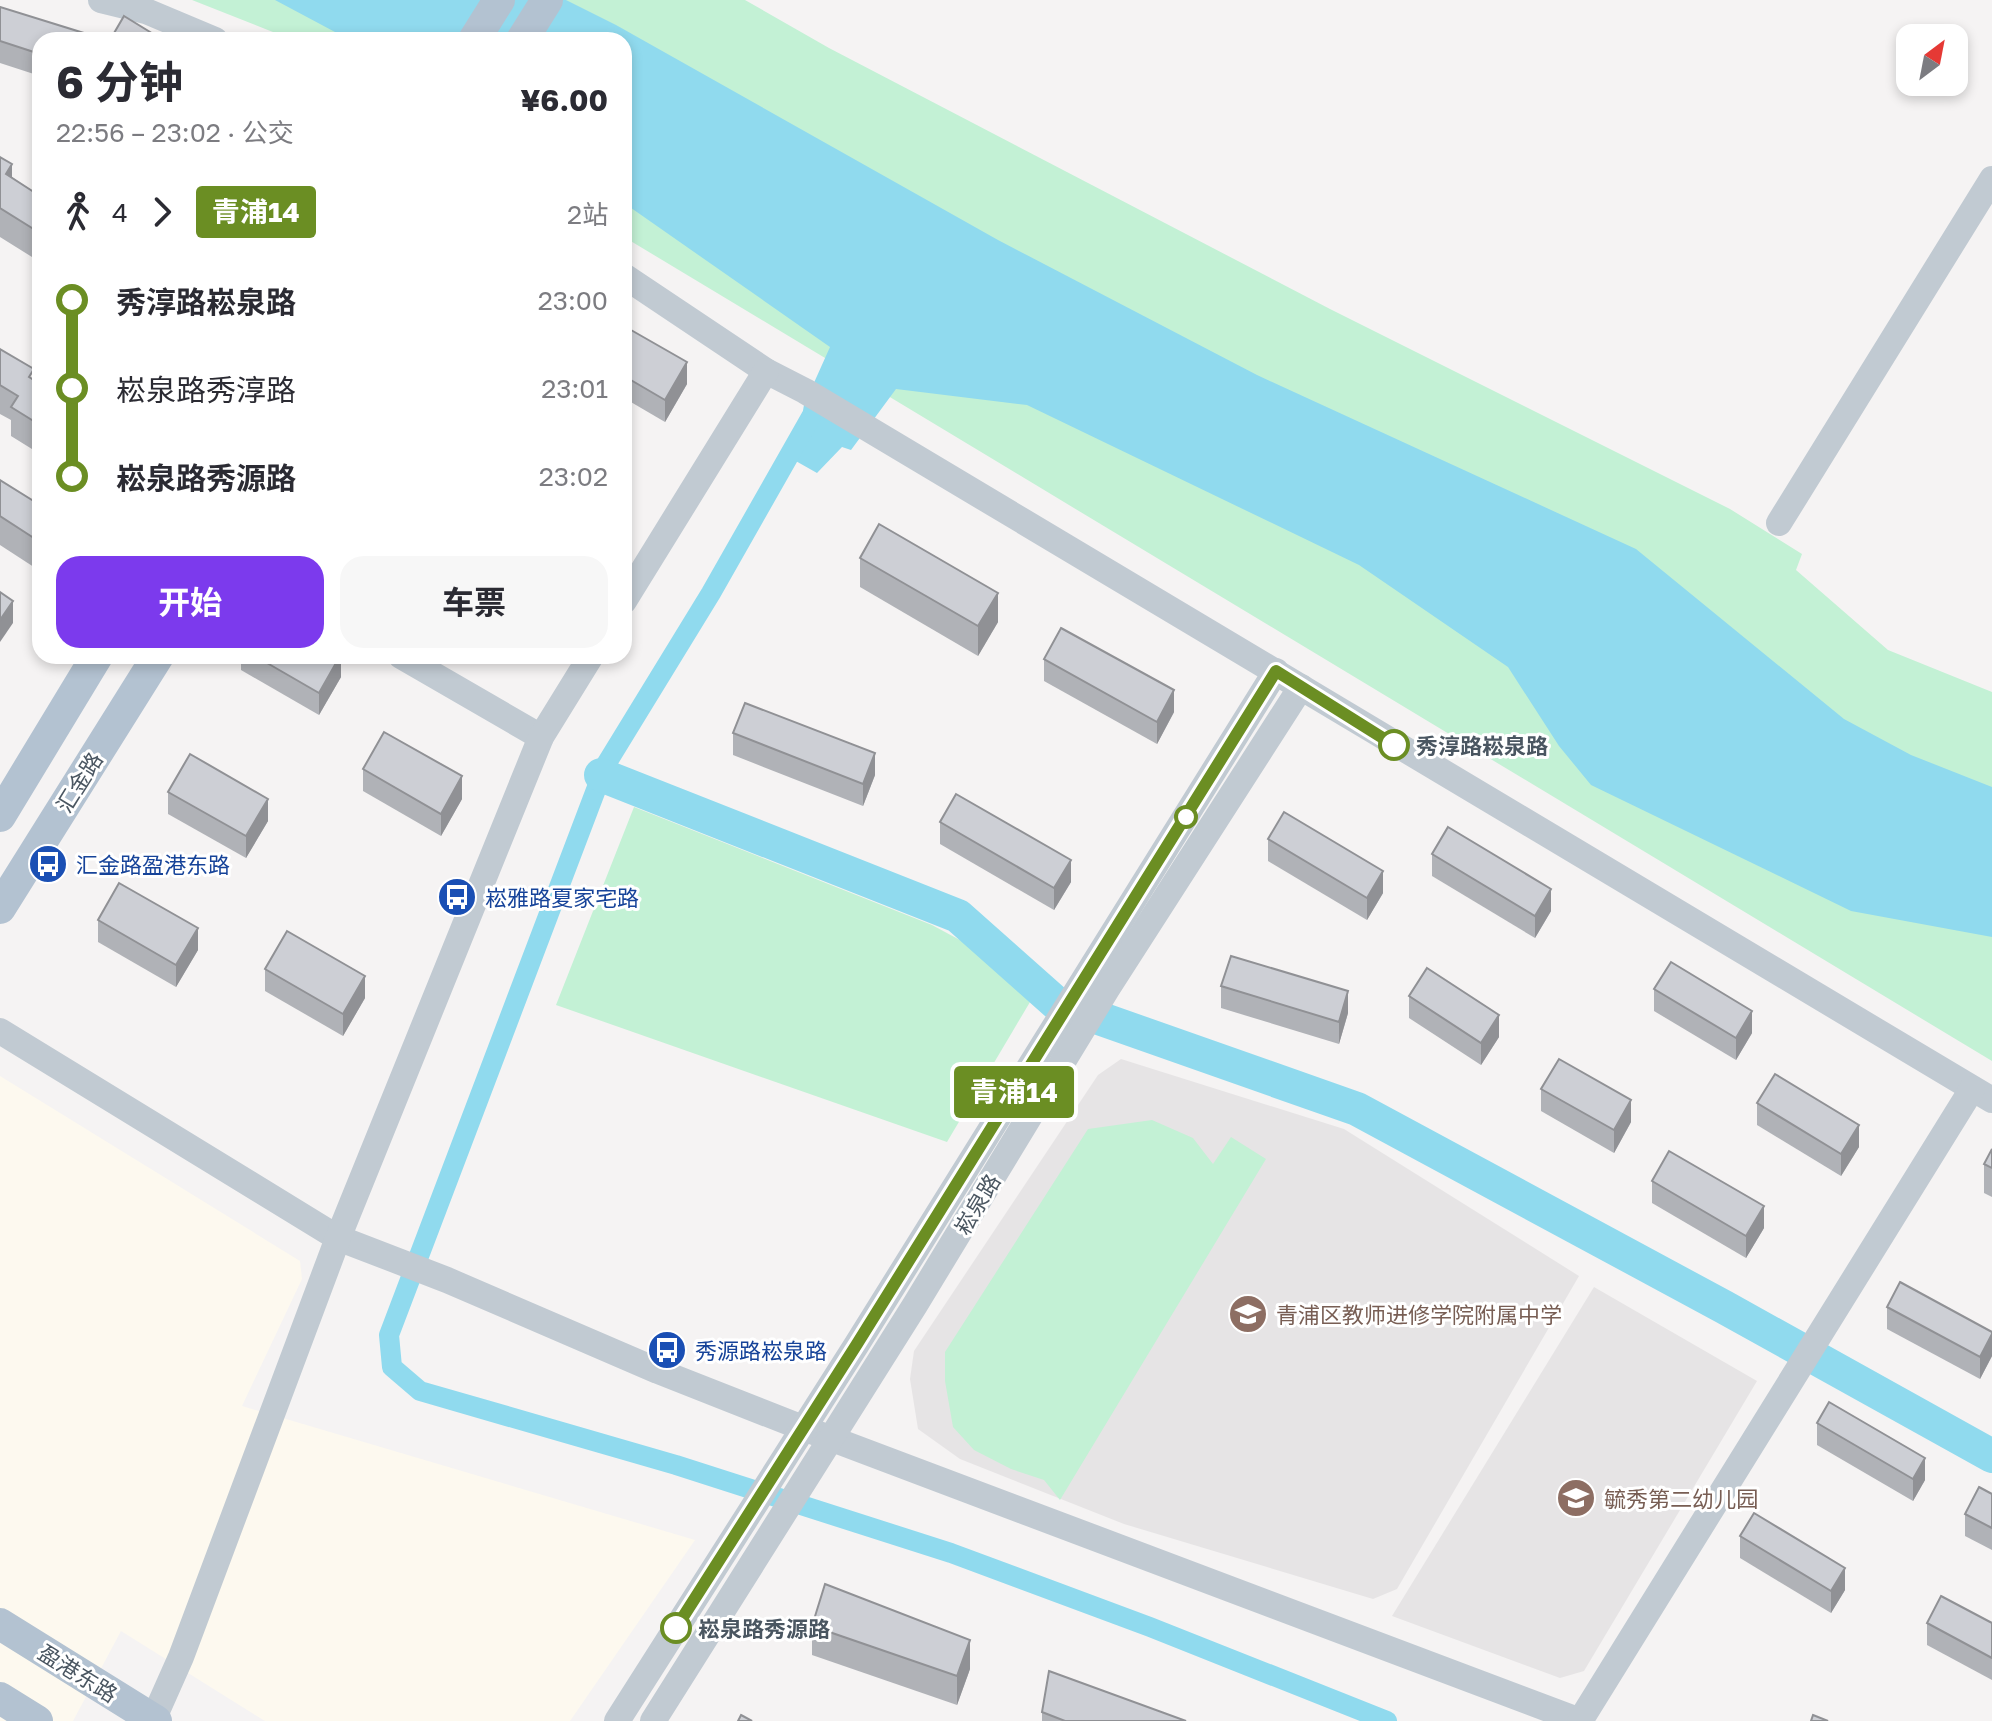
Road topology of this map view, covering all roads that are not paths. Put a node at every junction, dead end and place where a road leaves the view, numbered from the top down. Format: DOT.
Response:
graph roads {
  1 [pos="101,0"];
  2 [pos="499,0"];
  3 [pos="547,0"];
  4 [pos="196,32"];
  5 [pos="479,32"];
  6 [pos="527,32"];
  7 [pos="1992,179"];
  8 [pos="632,281"];
  9 [pos="766,371"];
  10 [pos="1779,523"];
  11 [pos="632,588"];
  12 [pos="92,664"];
  13 [pos="153,664"];
  14 [pos="415,664"];
  15 [pos="586,664"];
  16 [pos="1276,671"];
  17 [pos="1301,687"];
  18 [pos="541,737"];
  19 [pos="0,816"];
  20 [pos="0,908"];
  21 [pos="1095,985"];
  22 [pos="0,1031"];
  23 [pos="1065,1034"];
  24 [pos="1982,1094"];
  25 [pos="338,1238"];
  26 [pos="803,1428"];
  27 [pos="831,1438"];
  28 [pos="0,1624"];
  29 [pos="0,1698"];
  30 [pos="154,1720"];
  31 [pos="37,1721"];
  32 [pos="617,1721"];
  33 [pos="653,1721"];
  34 [pos="1580,1721"];
  1 -- 4 [label="street"];
  2 -- 5 [label="main road"];
  3 -- 6 [label="main road"];
  7 -- 10 [label="street"];
  8 -- 9 [label="street"];
  9 -- 11 [label="street"];
  9 -- 16 [label="street"];
  12 -- 19 [label="main road"];
  13 -- 20 [label="main road, 汇金路"];
  14 -- 18 [label="street"];
  15 -- 18 [label="street"];
  16 -- 17 [label="street"];
  16 -- 21 [label="street, 崧泉路"];
  17 -- 21 [label="street, 崧泉路"];
  17 -- 24 [label="street"];
  18 -- 25 [label="street"];
  21 -- 23 [label="street, 崧泉路"];
  22 -- 25 [label="street"];
  23 -- 26 [label="street, 崧泉路"];
  23 -- 27 [label="street, 崧泉路"];
  24 -- 34 [label="street"];
  25 -- 26 [label="street"];
  25 -- 30 [label="street"];
  26 -- 27 [label="street"];
  26 -- 32 [label="street, 崧泉路"];
  27 -- 33 [label="street, 崧泉路"];
  27 -- 34 [label="street"];
  28 -- 30 [label="main road, 盈港东路"];
  29 -- 31 [label="main road"];
}
